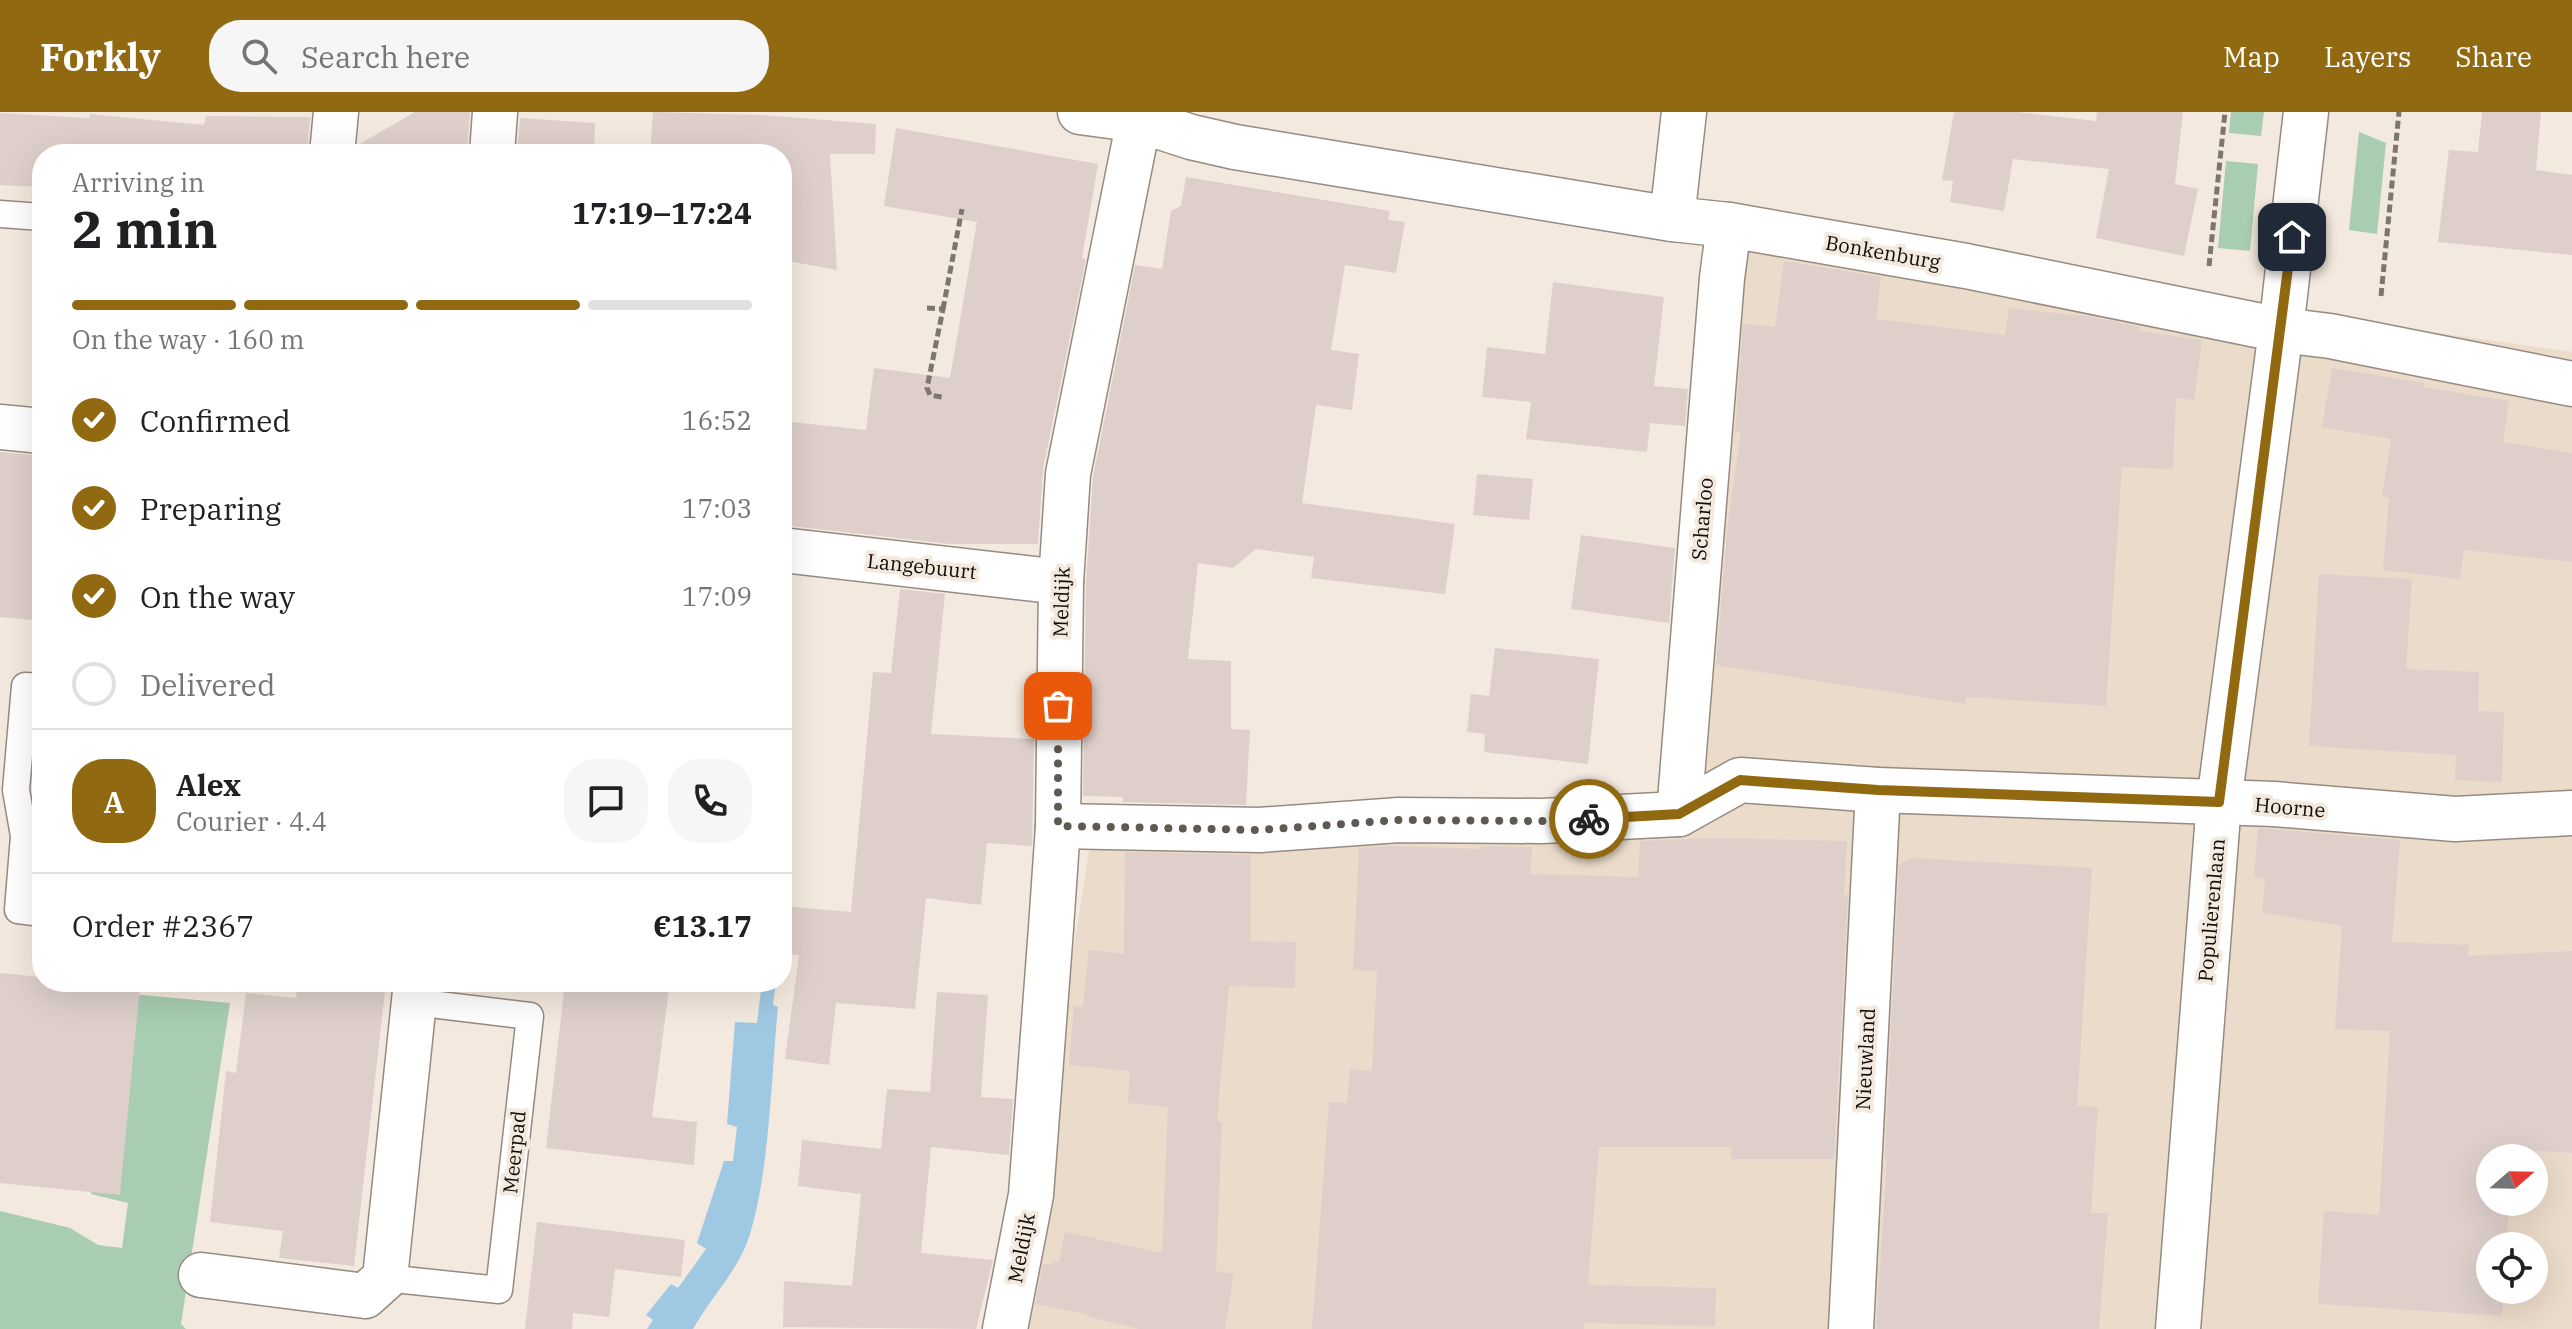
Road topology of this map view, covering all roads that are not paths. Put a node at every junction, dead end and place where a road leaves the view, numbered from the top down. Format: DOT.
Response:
graph roads {
  1 [pos="336,112"];
  2 [pos="495,112"];
  3 [pos="1080,112"];
  4 [pos="1684,112"];
  5 [pos="2306,112"];
  6 [pos="1139,120"];
  7 [pos="1193,125"];
  8 [pos="333,144"];
  9 [pos="493,144"];
  10 [pos="0,214"];
  11 [pos="32,216"];
  12 [pos="1672,219"];
  13 [pos="1729,225"];
  14 [pos="2281,330"];
  15 [pos="2572,384"];
  16 [pos="0,427"];
  17 [pos="32,430"];
  18 [pos="792,551"];
  19 [pos="1061,582"];
  20 [pos="32,686"];
  21 [pos="1878,790"];
  22 [pos="2219,802"];
  23 [pos="2572,813"];
  24 [pos="1679,814"];
  25 [pos="1058,826"];
  26 [pos="32,912"];
  27 [pos="415,992"];
  28 [pos="201,1275"];
  29 [pos="385,1278"];
  30 [pos="1005,1329"];
  31 [pos="1851,1329"];
  32 [pos="2178,1329"];
  1 -- 8 [label="street"];
  2 -- 9 [label="street"];
  3 -- 6 [label="street, Bonkenburg"];
  4 -- 12 [label="street"];
  5 -- 14 [label="street, Populierenlaan"];
  6 -- 7 [label="street, Bonkenburg"];
  6 -- 19 [label="street, Meldijk"];
  7 -- 12 [label="street, Bonkenburg"];
  10 -- 11 [label="lane"];
  12 -- 13 [label="street, Bonkenburg"];
  13 -- 14 [label="street, Bonkenburg"];
  13 -- 24 [label="street, Scharloo"];
  14 -- 15 [label="street, Bonkenburg"];
  14 -- 22 [label="street, Populierenlaan"];
  16 -- 17 [label="street"];
  18 -- 19 [label="street, Langebuurt"];
  19 -- 25 [label="street, Meldijk"];
  20 -- 26 [label="lane"];
  21 -- 22 [label="street, Hoorne"];
  21 -- 24 [label="street, Hoorne"];
  21 -- 31 [label="street, Nieuwland"];
  22 -- 23 [label="street, Hoorne"];
  22 -- 32 [label="street, Populierenlaan"];
  24 -- 25 [label="street, Hoorne"];
  25 -- 30 [label="street, Meldijk"];
  27 -- 29 [label="street, Meerpad"];
  27 -- 29 [label="lane, Meerpad"];
  28 -- 29 [label="street"];
}
